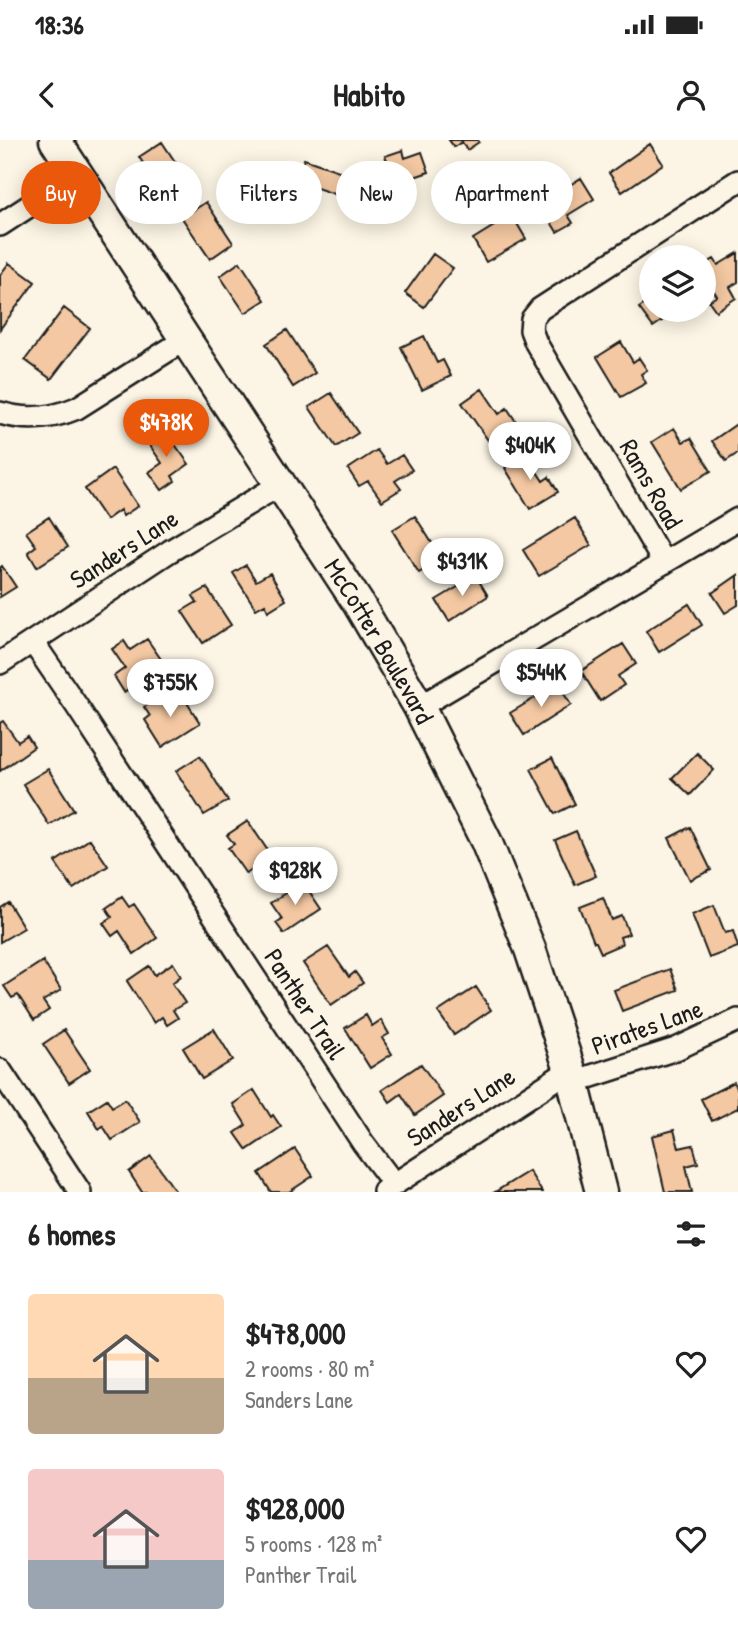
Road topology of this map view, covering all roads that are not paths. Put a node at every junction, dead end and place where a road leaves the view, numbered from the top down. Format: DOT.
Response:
graph roads {
  1 [pos="55,140"];
  2 [pos="69,161"];
  3 [pos="738,181"];
  4 [pos="101,209"];
  5 [pos="21,211"];
  6 [pos="0,225"];
  7 [pos="186,339"];
  8 [pos="0,413"];
  9 [pos="281,484"];
  10 [pos="738,519"];
  11 [pos="664,563"];
  12 [pos="33,642"];
  13 [pos="0,663"];
  14 [pos="419,707"];
  15 [pos="738,1020"];
  16 [pos="0,1070"];
  17 [pos="571,1076"];
  18 [pos="388,1188"];
  19 [pos="80,1192"];
  20 [pos="601,1192"];
  1 -- 2 [label="street, McCotter Boulevard"];
  3 -- 11 [label="street, Rams Road"];
  4 -- 7 [label="street, McCotter Boulevard"];
  5 -- 6 [label="street"];
  7 -- 8 [label="street"];
  7 -- 9 [label="street, McCotter Boulevard"];
  9 -- 12 [label="street, Sanders Lane"];
  9 -- 14 [label="street, McCotter Boulevard"];
  10 -- 11 [label="street"];
  11 -- 14 [label="street"];
  12 -- 13 [label="street, Sanders Lane"];
  12 -- 18 [label="street, Panther Trail"];
  14 -- 17 [label="street, McCotter Boulevard"];
  15 -- 17 [label="street, Pirates Lane"];
  16 -- 19 [label="street"];
  17 -- 18 [label="street, Sanders Lane"];
  17 -- 20 [label="street, McCotter Boulevard"];
}
